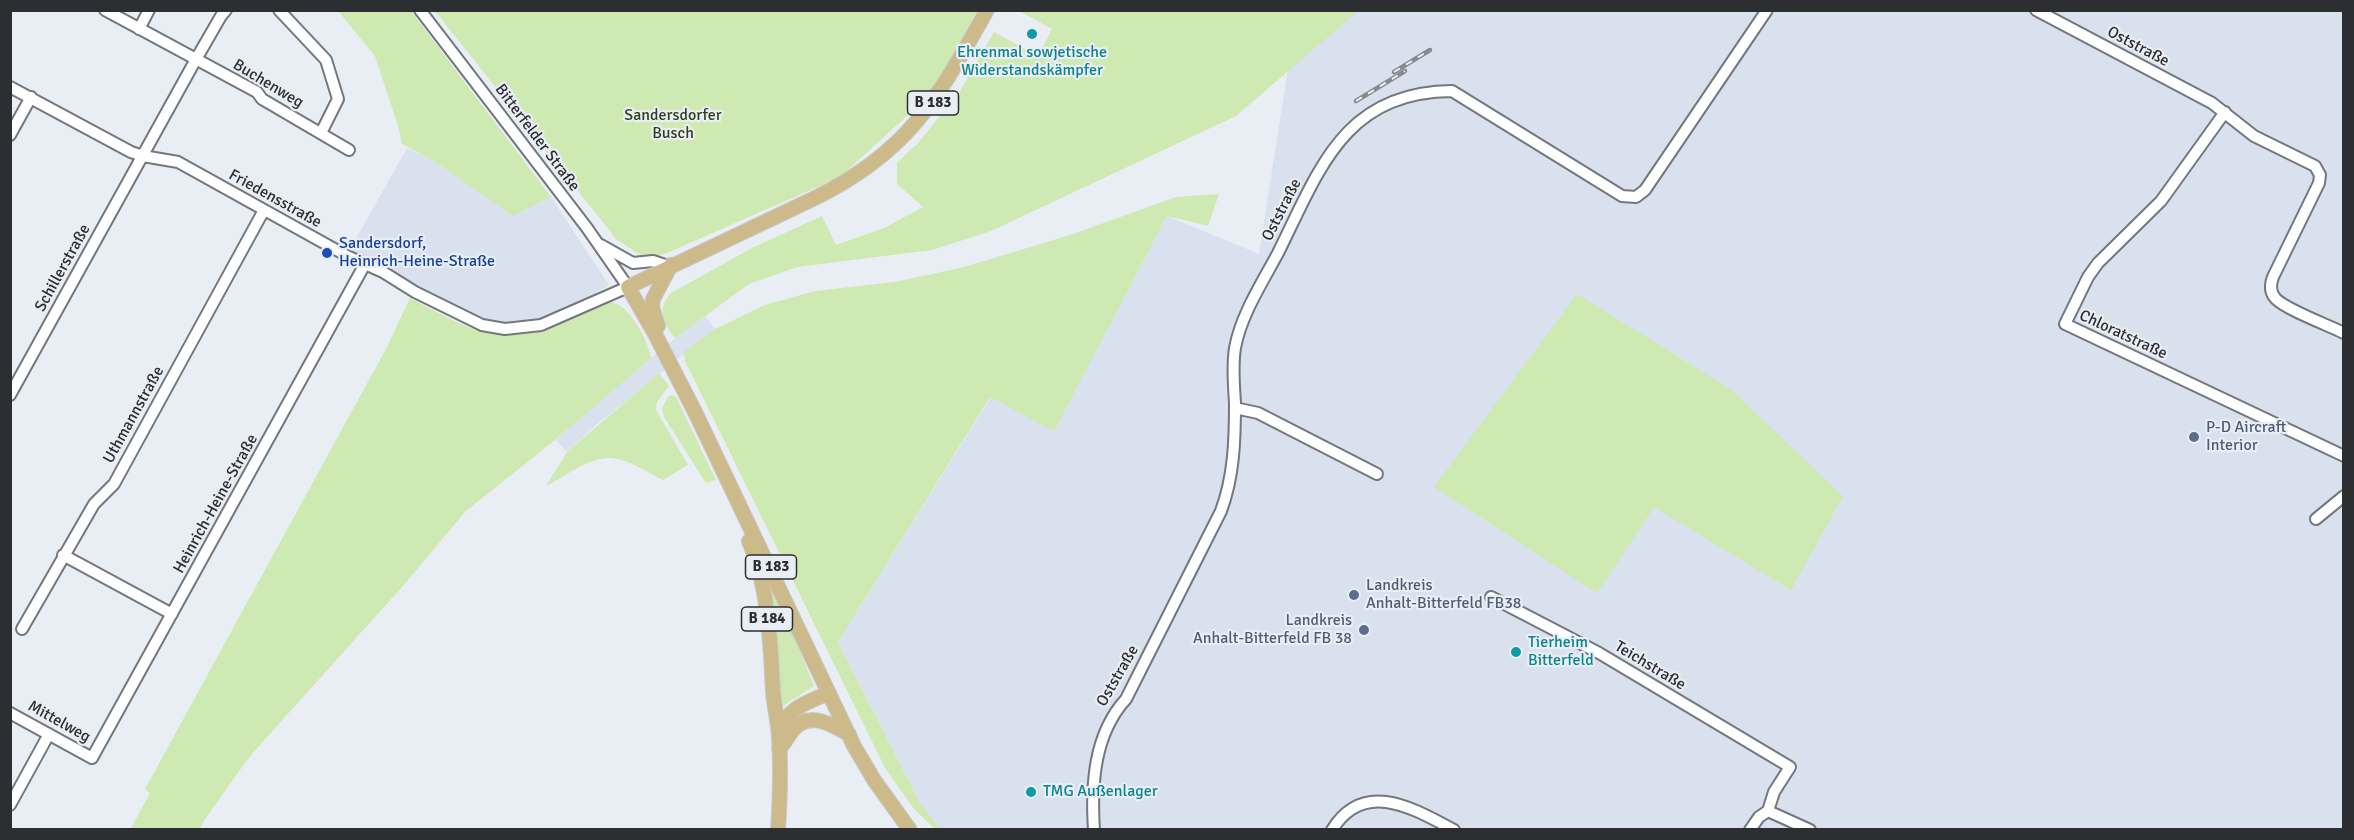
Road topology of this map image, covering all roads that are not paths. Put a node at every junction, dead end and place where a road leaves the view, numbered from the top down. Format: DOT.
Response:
graph roads {
  1 [pos="105,10"];
  2 [pos="149,10"];
  3 [pos="226,10"];
  4 [pos="279,10"];
  5 [pos="420,10"];
  6 [pos="987,10"];
  7 [pos="1767,10"];
  8 [pos="2036,10"];
  9 [pos="139,29"];
  10 [pos="195,61"];
  11 [pos="10,87"];
  12 [pos="31,97"];
  13 [pos="2225,112"];
  14 [pos="321,133"];
  15 [pos="10,135"];
  16 [pos="349,150"];
  17 [pos="143,156"];
  18 [pos="264,210"];
  19 [pos="598,243"];
  20 [pos="365,264"];
  21 [pos="669,266"];
  22 [pos="628,287"];
  23 [pos="2343,333"];
  24 [pos="658,339"];
  25 [pos="10,395"];
  26 [pos="1235,408"];
  27 [pos="2343,456"];
  28 [pos="1377,474"];
  29 [pos="2343,496"];
  30 [pos="741,507"];
  31 [pos="2316,519"];
  32 [pos="63,555"];
  33 [pos="1491,597"];
  34 [pos="172,614"];
  35 [pos="22,629"];
  36 [pos="829,693"];
  37 [pos="10,713"];
  38 [pos="49,734"];
  39 [pos="779,734"];
  40 [pos="849,734"];
  41 [pos="779,749"];
  42 [pos="92,758"];
  43 [pos="10,804"];
  44 [pos="1768,810"];
  45 [pos="778,830"];
  46 [pos="910,830"];
  47 [pos="1094,830"];
  48 [pos="1332,830"];
  49 [pos="1454,830"];
  50 [pos="1750,830"];
  51 [pos="1810,830"];
  1 -- 9 [label="street, Buchenweg"];
  2 -- 9 [label="street"];
  3 -- 10 [label="street, Schillerstraße"];
  4 -- 14 [label="street"];
  5 -- 19 [label="street, Bitterfelder Straße"];
  6 -- 21 [label="main road, B 183"];
  7 -- 26 [label="street, Oststraße"];
  8 -- 13 [label="street, Oststraße"];
  9 -- 10 [label="street, Buchenweg"];
  10 -- 14 [label="street, Buchenweg"];
  10 -- 17 [label="street, Schillerstraße"];
  11 -- 12 [label="street, Friedensstraße"];
  12 -- 15 [label="street"];
  12 -- 17 [label="street, Friedensstraße"];
  13 -- 23 [label="street, Oststraße"];
  13 -- 27 [label="street, Chloratstraße"];
  14 -- 16 [label="street, Buchenweg"];
  17 -- 18 [label="street, Friedensstraße"];
  17 -- 25 [label="street, Schillerstraße"];
  18 -- 20 [label="street, Friedensstraße"];
  18 -- 32 [label="street, Uthmannstraße"];
  19 -- 21 [label="street"];
  19 -- 22 [label="street, Bitterfelder Straße"];
  20 -- 22 [label="street, Friedensstraße"];
  20 -- 34 [label="street, Heinrich-Heine-Straße"];
  21 -- 22 [label="main road, B 183"];
  21 -- 24 [label="main road, B 183"];
  22 -- 24 [label="main road, B 183"];
  24 -- 30 [label="main road, B 183"];
  26 -- 28 [label="street"];
  26 -- 47 [label="street, Oststraße"];
  29 -- 31 [label="street"];
  30 -- 36 [label="main road, B 183"];
  30 -- 39 [label="main road, B 184"];
  32 -- 34 [label="street"];
  32 -- 35 [label="street, Uthmannstraße"];
  33 -- 44 [label="street, Teichstraße"];
  34 -- 42 [label="street, Heinrich-Heine-Straße"];
  36 -- 39 [label="main road"];
  36 -- 40 [label="main road, B 183"];
  37 -- 38 [label="street, Mittelweg"];
  38 -- 42 [label="street, Mittelweg"];
  38 -- 43 [label="street"];
  39 -- 41 [label="main road, B 184"];
  40 -- 41 [label="main road"];
  40 -- 46 [label="main road, B 183"];
  41 -- 45 [label="main road, B 184"];
  44 -- 50 [label="street"];
  44 -- 51 [label="street"];
  48 -- 49 [label="street"];
}
